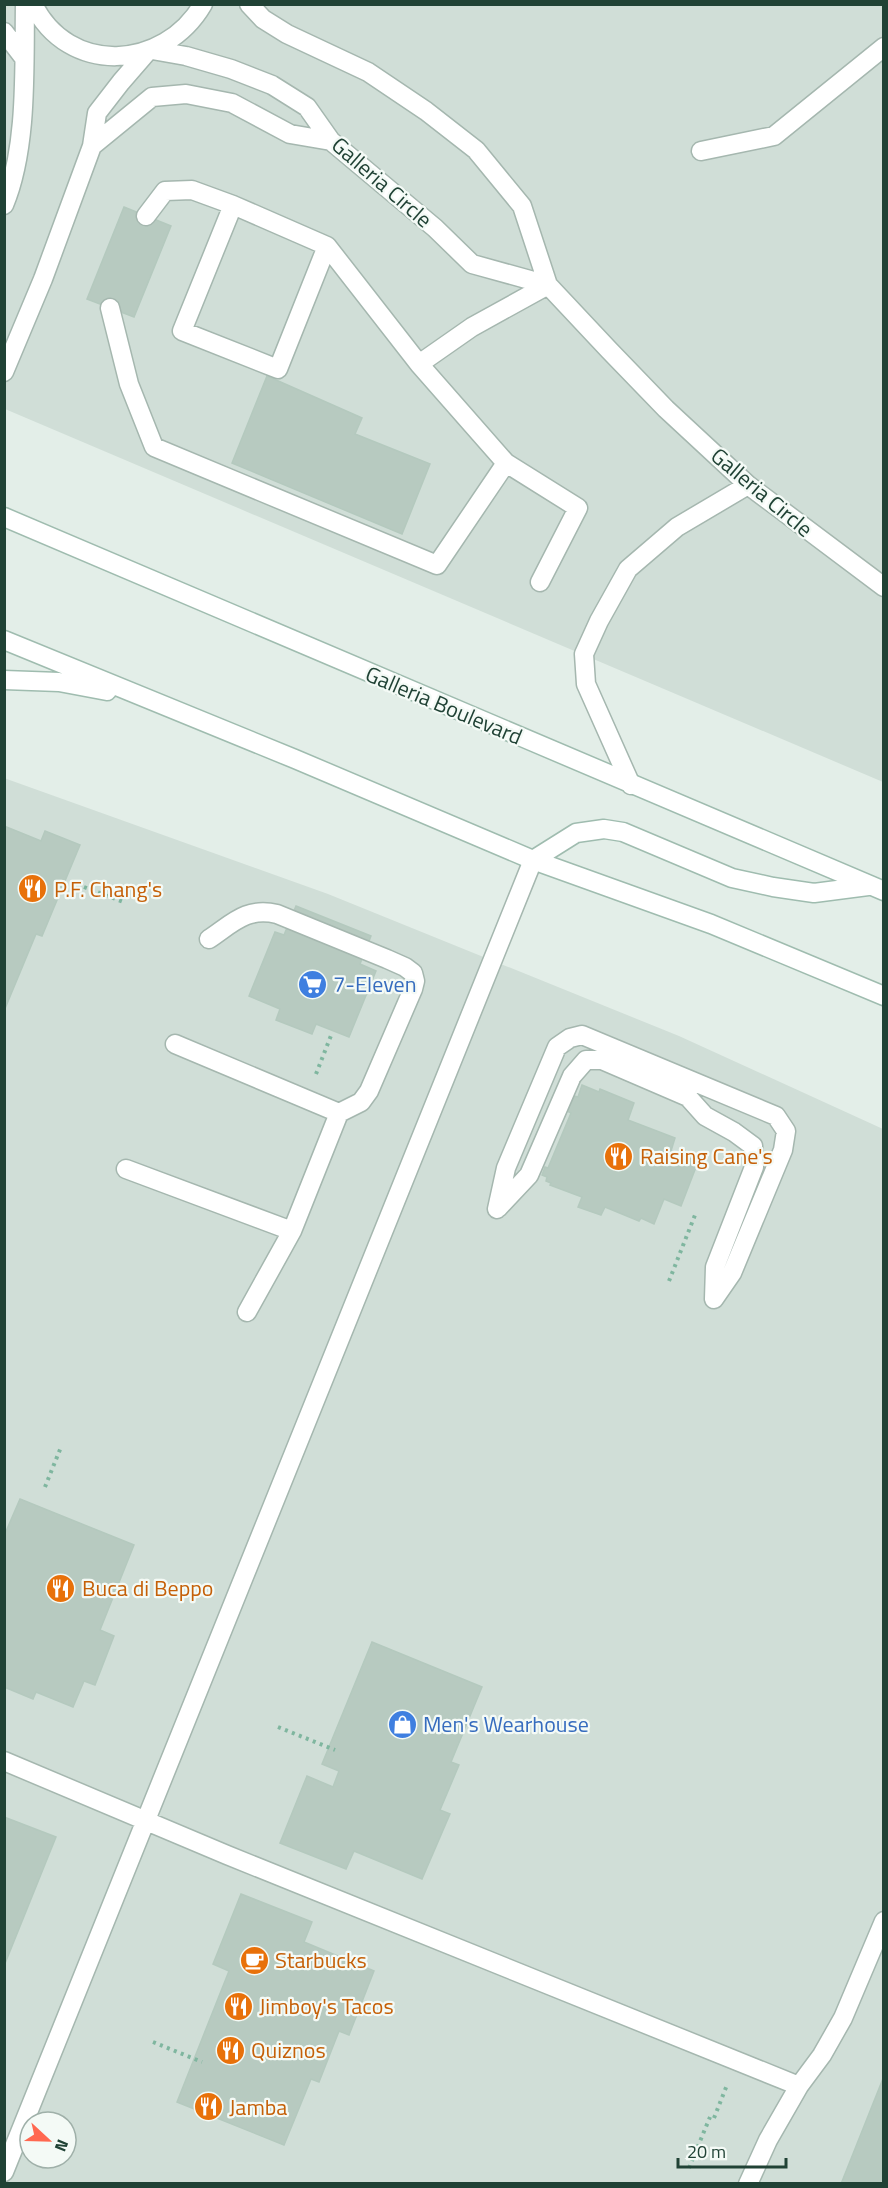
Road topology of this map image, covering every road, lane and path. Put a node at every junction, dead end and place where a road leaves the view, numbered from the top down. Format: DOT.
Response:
graph roads {
  1 [pos="25,4"];
  2 [pos="33,4"];
  3 [pos="203,4"];
  4 [pos="249,4"];
  5 [pos="4,32"];
  6 [pos="884,47"];
  7 [pos="150,51"];
  8 [pos="24,58"];
  9 [pos="331,141"];
  10 [pos="92,147"];
  11 [pos="701,151"];
  12 [pos="7,197"];
  13 [pos="232,205"];
  14 [pos="146,216"];
  15 [pos="327,246"];
  16 [pos="548,285"];
  17 [pos="110,308"];
  18 [pos="419,364"];
  19 [pos="4,372"];
  20 [pos="507,463"];
  21 [pos="748,485"];
  22 [pos="4,517"];
  23 [pos="540,582"];
  24 [pos="884,587"];
  25 [pos="4,640"];
  26 [pos="4,680"];
  27 [pos="149,700"];
  28 [pos="631,785"];
  29 [pos="534,860"];
  30 [pos="84,887"];
  31 [pos="877,889"];
  32 [pos="126,903"];
  33 [pos="209,939"];
  34 [pos="884,996"];
  35 [pos="332,1033"];
  36 [pos="175,1044"];
  37 [pos="306,1099"];
  38 [pos="339,1113"];
  39 [pos="126,1169"];
  40 [pos="497,1209"];
  41 [pos="695,1215"];
  42 [pos="292,1231"];
  43 [pos="669,1281"];
  44 [pos="247,1312"];
  45 [pos="61,1446"];
  46 [pos="45,1487"];
  47 [pos="278,1727"];
  48 [pos="334,1750"];
  49 [pos="4,1761"];
  50 [pos="147,1822"];
  51 [pos="884,1921"];
  52 [pos="153,2042"];
  53 [pos="202,2062"];
  54 [pos="799,2086"];
  55 [pos="711,2117"];
  56 [pos="689,2168"];
  57 [pos="4,2172"];
  58 [pos="748,2184"];
  1 -- 8 [label="main road"];
  2 -- 7 [label="main road"];
  3 -- 7 [label="main road"];
  4 -- 16 [label="main road, Galleria Circle"];
  5 -- 8 [label="main road"];
  6 -- 11 [label="main road"];
  7 -- 9 [label="main road, Galleria Circle"];
  7 -- 10 [label="main road"];
  8 -- 12 [label="main road"];
  9 -- 10 [label="main road"];
  9 -- 16 [label="main road, Galleria Circle"];
  10 -- 19 [label="main road"];
  13 -- 14 [label="main road"];
  13 -- 15 [label="main road"];
  13 -- 15 [label="main road"];
  15 -- 18 [label="main road"];
  16 -- 18 [label="main road"];
  16 -- 21 [label="main road, Galleria Circle"];
  17 -- 20 [label="main road"];
  18 -- 20 [label="main road"];
  20 -- 23 [label="main road"];
  21 -- 24 [label="main road, Galleria Circle"];
  21 -- 28 [label="main road"];
  22 -- 28 [label="main road, Galleria Boulevard"];
  25 -- 27 [label="main road"];
  26 -- 27 [label="main road"];
  27 -- 29 [label="main road"];
  28 -- 31 [label="main road, Galleria Boulevard"];
  29 -- 31 [label="main road"];
  29 -- 34 [label="main road"];
  29 -- 50 [label="main road"];
  30 -- 32 [label="path"];
  33 -- 38 [label="main road"];
  35 -- 37 [label="path"];
  36 -- 37 [label="main road"];
  37 -- 38 [label="main road"];
  38 -- 42 [label="main road"];
  39 -- 42 [label="main road"];
  40 -- 40 [label="main road"];
  41 -- 43 [label="path"];
  42 -- 44 [label="main road"];
  45 -- 46 [label="path"];
  47 -- 48 [label="path"];
  49 -- 50 [label="main road"];
  50 -- 54 [label="main road"];
  50 -- 57 [label="main road"];
  51 -- 54 [label="main road"];
  52 -- 53 [label="path"];
  54 -- 58 [label="main road"];
  55 -- 56 [label="path"];
}
